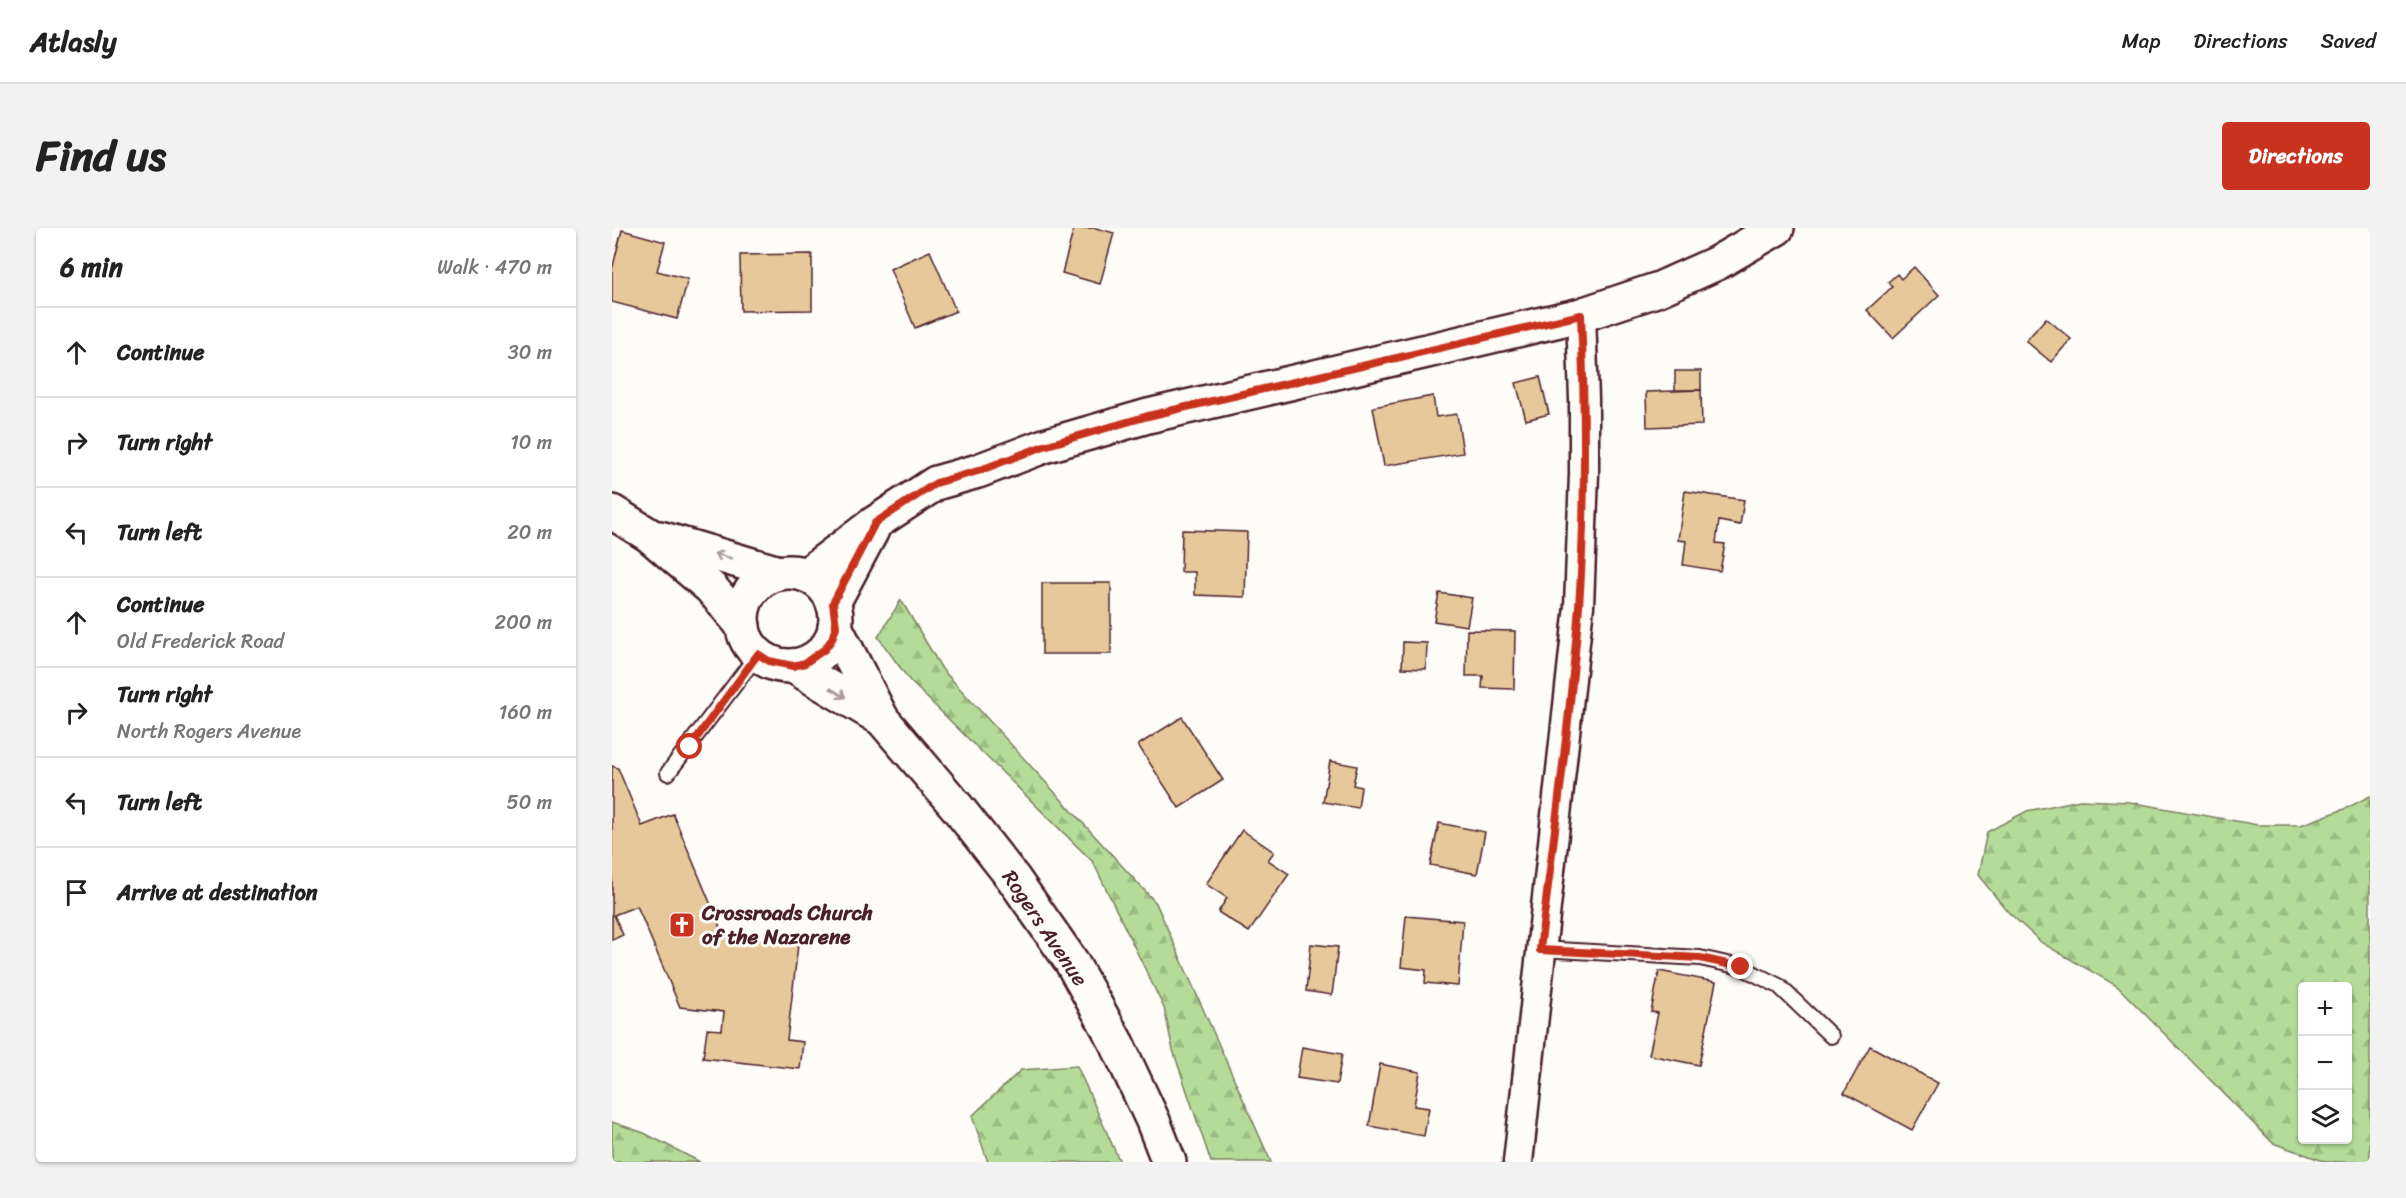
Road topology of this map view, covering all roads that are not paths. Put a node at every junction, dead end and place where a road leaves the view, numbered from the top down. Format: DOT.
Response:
graph roads {
  1 [pos="1777,228"];
  2 [pos="1581,315"];
  3 [pos="612,512"];
  4 [pos="875,523"];
  5 [pos="649,535"];
  6 [pos="792,574"];
  7 [pos="834,615"];
  8 [pos="743,627"];
  9 [pos="758,654"];
  10 [pos="793,666"];
  11 [pos="882,719"];
  12 [pos="668,773"];
  13 [pos="1540,950"];
  14 [pos="1832,1036"];
  15 [pos="1169,1162"];
  16 [pos="1518,1162"];
  1 -- 2 [label="main road"];
  2 -- 4 [label="main road"];
  2 -- 13 [label="street"];
  3 -- 5 [label="main road"];
  4 -- 6 [label="main road"];
  4 -- 7 [label="main road"];
  6 -- 5 [label="main road, one-way"];
  5 -- 8 [label="main road"];
  6 -- 7 [label="main road"];
  6 -- 8 [label="main road"];
  7 -- 10 [label="main road"];
  7 -- 11 [label="main road, Rogers Avenue"];
  8 -- 9 [label="main road"];
  9 -- 10 [label="main road"];
  9 -- 12 [label="lane"];
  10 -- 11 [label="main road, Rogers Avenue, one-way"];
  11 -- 15 [label="main road, Rogers Avenue"];
  13 -- 14 [label="lane"];
  13 -- 16 [label="street"];
}
